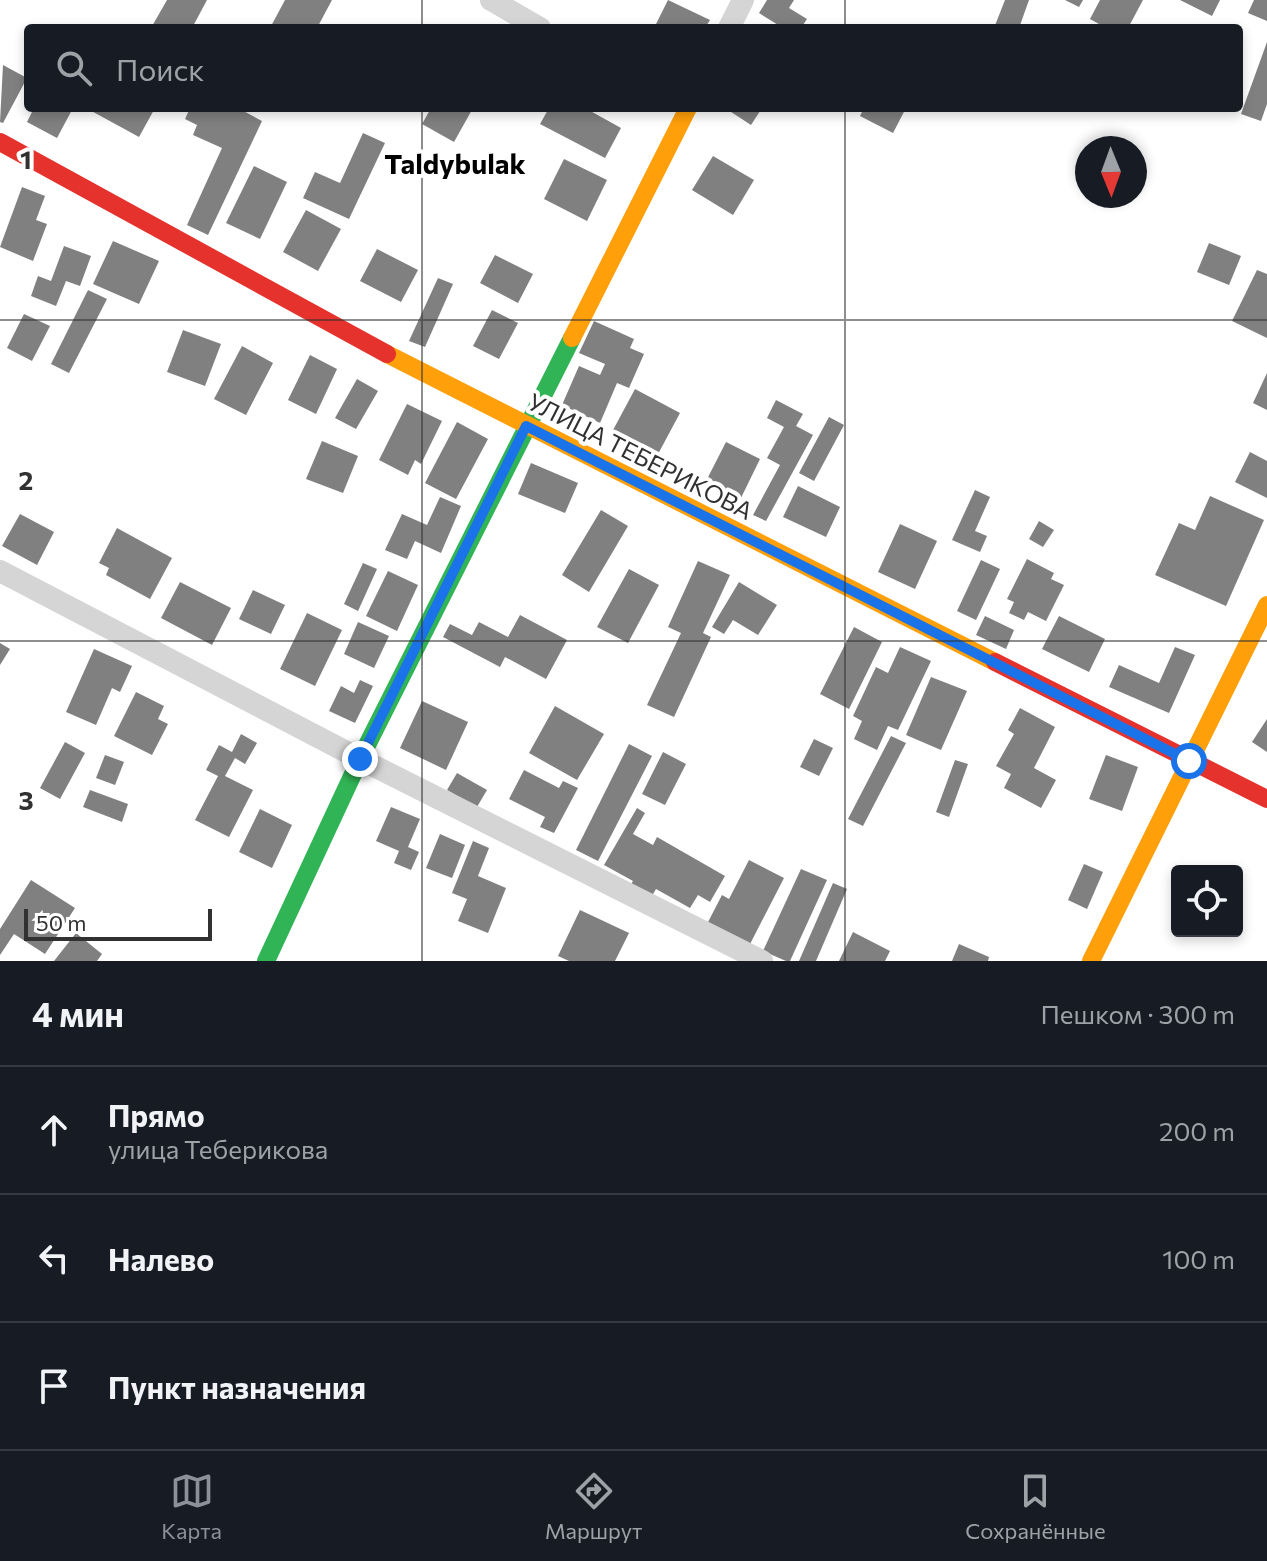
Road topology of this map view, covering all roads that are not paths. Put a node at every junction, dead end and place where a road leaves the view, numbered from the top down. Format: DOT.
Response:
graph roads {
  1 [pos="491,0"];
  2 [pos="743,0"];
  3 [pos="533,24"];
  4 [pos="731,24"];
  5 [pos="683,112"];
  6 [pos="0,142"];
  7 [pos="526,426"];
  8 [pos="0,571"];
  9 [pos="1267,605"];
  10 [pos="360,759"];
  11 [pos="1189,761"];
  12 [pos="1267,799"];
  13 [pos="266,961"];
  14 [pos="762,961"];
  15 [pos="1091,961"];
  1 -- 3 [label="street"];
  2 -- 4 [label="street"];
  5 -- 7 [label="street"];
  6 -- 7 [label="street, УЛИЦА ТЕБЕРИКОВА"];
  7 -- 10 [label="street"];
  7 -- 11 [label="street, УЛИЦА ТЕБЕРИКОВА"];
  8 -- 10 [label="street"];
  9 -- 11 [label="street"];
  10 -- 13 [label="street"];
  10 -- 14 [label="street"];
  11 -- 12 [label="street, УЛИЦА ТЕБЕРИКОВА"];
  11 -- 15 [label="street"];
}
